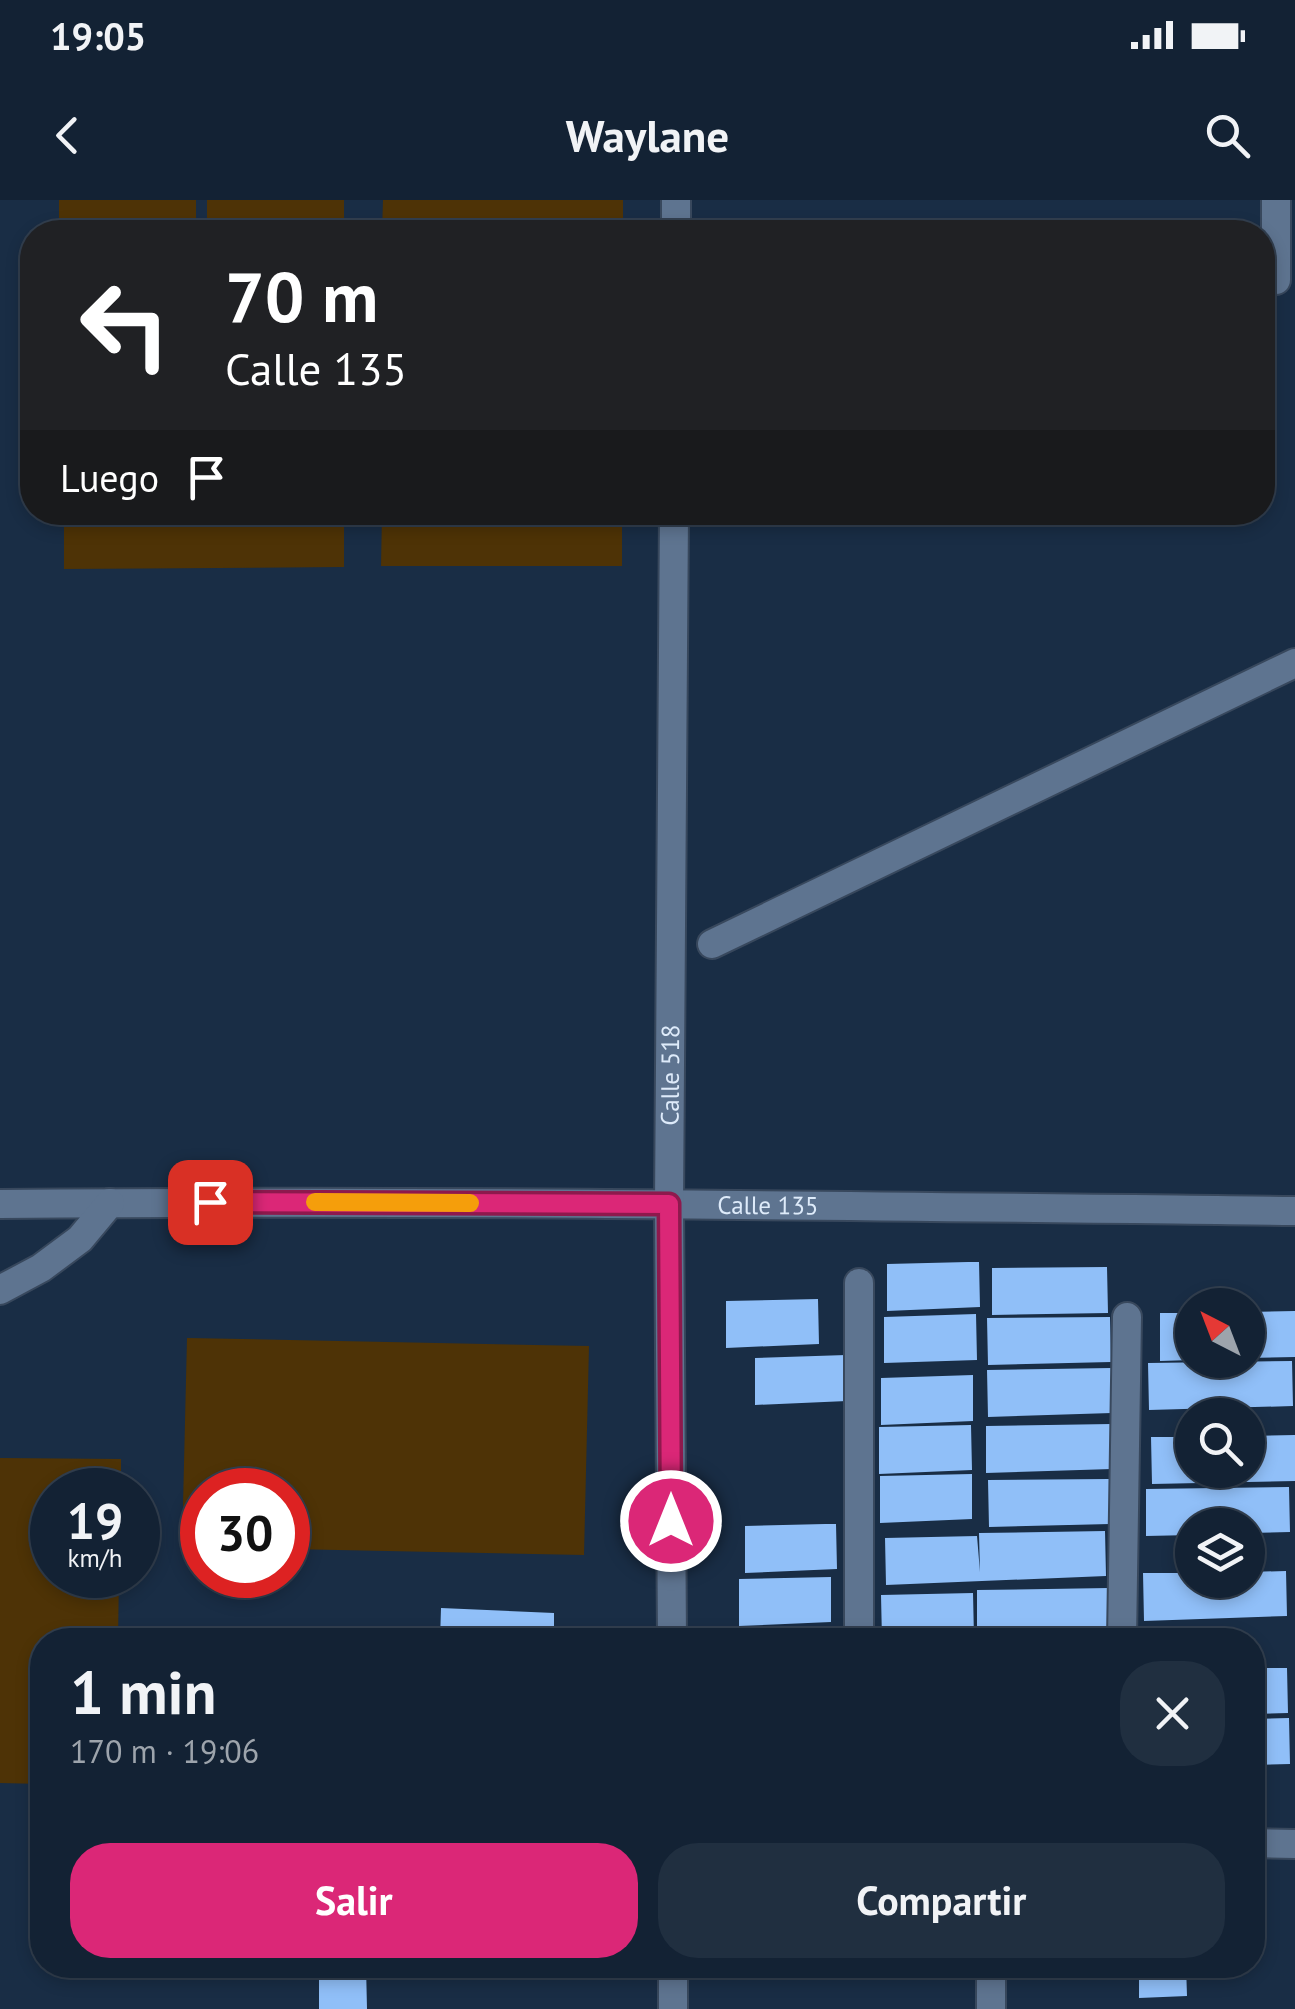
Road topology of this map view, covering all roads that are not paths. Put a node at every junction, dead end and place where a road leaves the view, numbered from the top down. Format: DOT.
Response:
graph roads {
  1 [pos="1276,200"];
  2 [pos="1276,280"];
  3 [pos="674,525"];
  4 [pos="1295,663"];
  5 [pos="712,944"];
  6 [pos="110,1203"];
  7 [pos="0,1204"];
  8 [pos="669,1204"];
  9 [pos="1295,1210"];
  10 [pos="859,1282"];
  11 [pos="0,1290"];
  12 [pos="1127,1317"];
  13 [pos="672,1628"];
  14 [pos="859,1628"];
  15 [pos="1122,1628"];
  16 [pos="1265,1844"];
  17 [pos="1295,1844"];
  18 [pos="673,1978"];
  19 [pos="991,1978"];
  20 [pos="673,2009"];
  21 [pos="991,2009"];
  1 -- 2 [label="street"];
  3 -- 8 [label="street, Calle 518"];
  4 -- 5 [label="street"];
  6 -- 7 [label="street, Calle 135"];
  6 -- 8 [label="street, Calle 135"];
  6 -- 11 [label="street"];
  8 -- 9 [label="street, Calle 135"];
  8 -- 13 [label="street, Calle 518"];
  10 -- 14 [label="street"];
  12 -- 15 [label="street"];
  16 -- 17 [label="street"];
  18 -- 20 [label="street"];
  19 -- 21 [label="street"];
}
